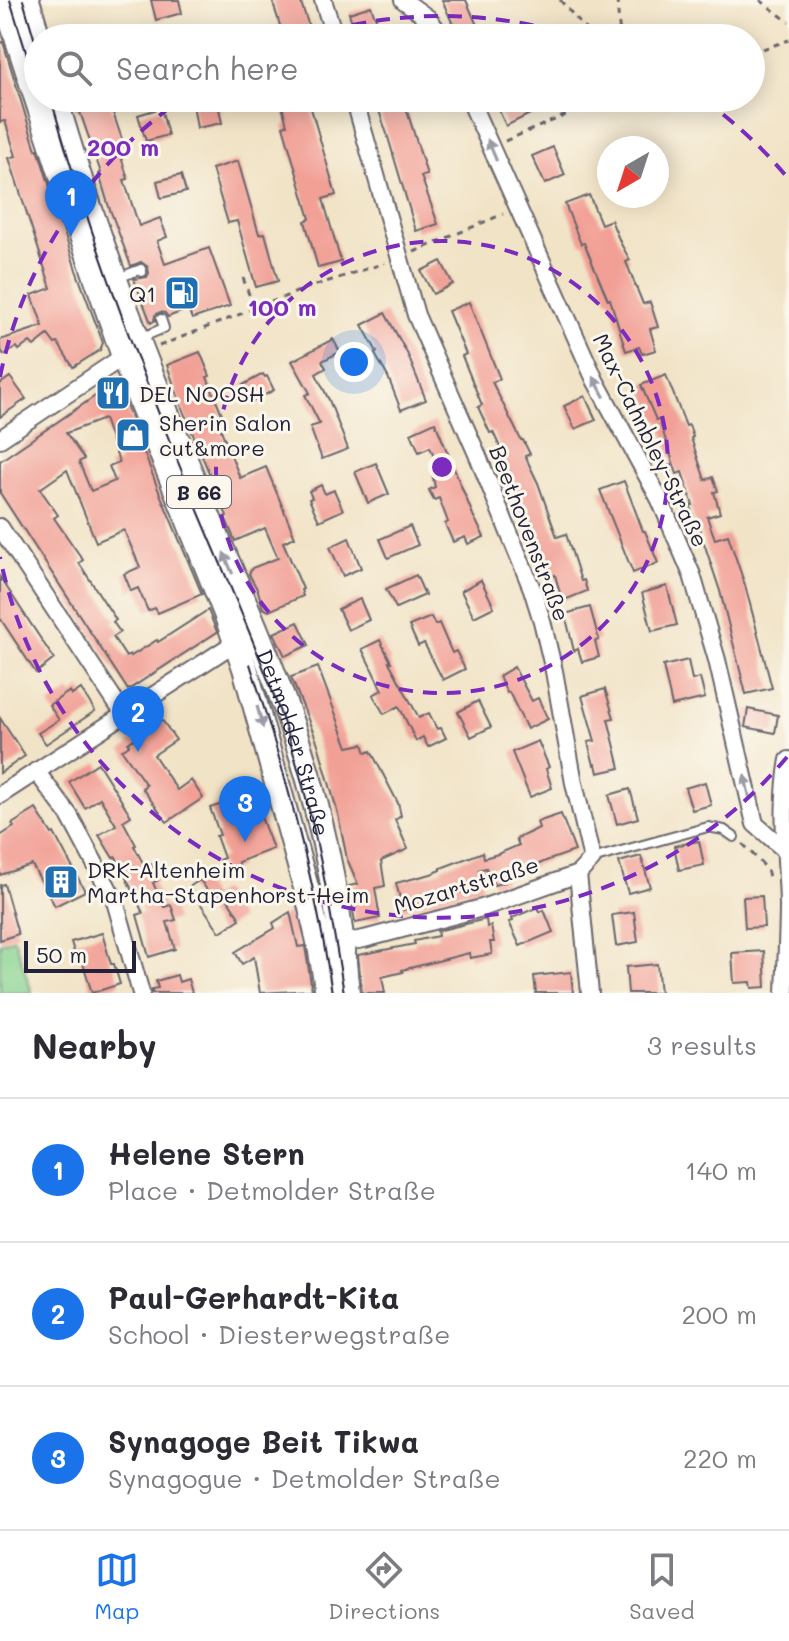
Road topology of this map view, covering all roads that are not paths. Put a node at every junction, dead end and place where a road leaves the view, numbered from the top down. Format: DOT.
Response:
graph roads {
  1 [pos="5,0"];
  2 [pos="27,0"];
  3 [pos="323,0"];
  4 [pos="403,0"];
  5 [pos="34,24"];
  6 [pos="331,24"];
  7 [pos="432,24"];
  8 [pos="24,59"];
  9 [pos="41,112"];
  10 [pos="60,112"];
  11 [pos="358,112"];
  12 [pos="475,112"];
  13 [pos="142,272"];
  14 [pos="115,279"];
  15 [pos="161,319"];
  16 [pos="141,348"];
  17 [pos="0,439"];
  18 [pos="0,527"];
  19 [pos="247,638"];
  20 [pos="125,716"];
  21 [pos="789,760"];
  22 [pos="36,771"];
  23 [pos="0,795"];
  24 [pos="734,837"];
  25 [pos="785,850"];
  26 [pos="592,859"];
  27 [pos="578,874"];
  28 [pos="331,945"];
  29 [pos="141,993"];
  30 [pos="328,993"];
  31 [pos="347,993"];
  32 [pos="590,993"];
  33 [pos="785,993"];
  1 -- 8 [label="main road, Detmolder Straße / B 66"];
  2 -- 5 [label="main road"];
  3 -- 6 [label="street"];
  4 -- 7 [label="street"];
  9 -- 16 [label="main road, Detmolder Straße / B 66"];
  10 -- 14 [label="main road, Detmolder Straße / B 66"];
  11 -- 26 [label="street, Beethovenstraße"];
  25 -- 12 [label="street, Max-Cahnbley-Straße, one-way"];
  13 -- 14 [label="lane"];
  14 -- 16 [label="main road, Detmolder Straße / B 66"];
  15 -- 16 [label="lane"];
  16 -- 17 [label="street"];
  16 -- 19 [label="main road, Detmolder Straße / B 66"];
  18 -- 20 [label="street"];
  19 -- 20 [label="street"];
  19 -- 28 [label="main road, Detmolder Straße / B 66"];
  20 -- 22 [label="street"];
  21 -- 25 [label="street"];
  22 -- 23 [label="street"];
  22 -- 29 [label="street"];
  24 -- 26 [label="lane"];
  25 -- 33 [label="street"];
  26 -- 27 [label="street"];
  27 -- 28 [label="street, Mozartstraße"];
  27 -- 32 [label="street"];
  28 -- 30 [label="main road, Detmolder Straße / B 66"];
  28 -- 31 [label="main road, Detmolder Straße / B 66"];
}
